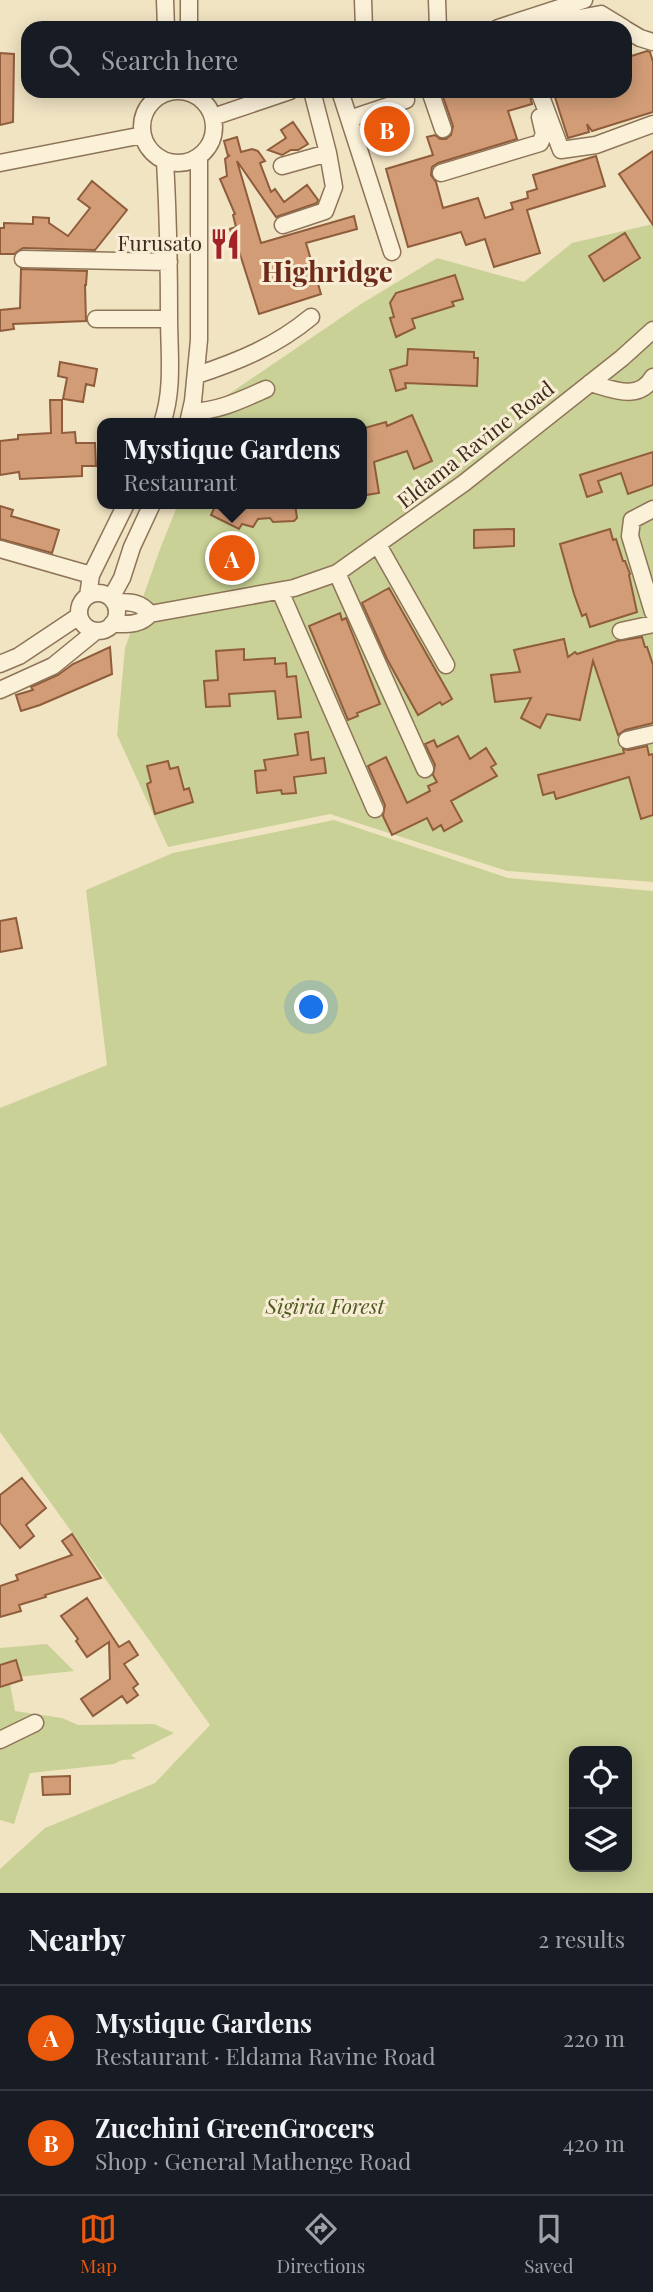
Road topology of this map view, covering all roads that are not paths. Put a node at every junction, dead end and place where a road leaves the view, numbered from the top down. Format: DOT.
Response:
graph roads {
  1 [pos="165,0"];
  2 [pos="189,0"];
  3 [pos="363,0"];
  4 [pos="437,0"];
  5 [pos="583,0"];
  6 [pos="601,7"];
  7 [pos="166,21"];
  8 [pos="189,21"];
  9 [pos="364,21"];
  10 [pos="438,21"];
  11 [pos="528,21"];
  12 [pos="563,21"];
  13 [pos="616,21"];
  14 [pos="632,33"];
  15 [pos="653,42"];
  16 [pos="160,98"];
  17 [pos="200,98"];
  18 [pos="269,98"];
  19 [pos="314,98"];
  20 [pos="342,98"];
  21 [pos="432,98"];
  22 [pos="535,98"];
  23 [pos="542,98"];
  24 [pos="406,100"];
  25 [pos="213,117"];
  26 [pos="349,119"];
  27 [pos="653,124"];
  28 [pos="443,129"];
  29 [pos="143,135"];
  30 [pos="328,153"];
  31 [pos="199,157"];
  32 [pos="165,161"];
  33 [pos="0,163"];
  34 [pos="282,166"];
  35 [pos="441,173"];
  36 [pos="283,225"];
  37 [pos="392,252"];
  38 [pos="23,259"];
  39 [pos="169,262"];
  40 [pos="311,317"];
  41 [pos="96,319"];
  42 [pos="169,319"];
  43 [pos="653,331"];
  44 [pos="197,375"];
  45 [pos="653,377"];
  46 [pos="590,383"];
  47 [pos="266,389"];
  48 [pos="163,418"];
  49 [pos="189,418"];
  50 [pos="123,509"];
  51 [pos="150,509"];
  52 [pos="653,509"];
  53 [pos="378,545"];
  54 [pos="0,550"];
  55 [pos="337,573"];
  56 [pos="90,575"];
  57 [pos="281,591"];
  58 [pos="88,596"];
  59 [pos="112,600"];
  60 [pos="653,612"];
  61 [pos="150,614"];
  62 [pos="79,616"];
  63 [pos="112,624"];
  64 [pos="653,624"];
  65 [pos="96,631"];
  66 [pos="621,631"];
  67 [pos="0,664"];
  68 [pos="446,665"];
  69 [pos="0,690"];
  70 [pos="653,734"];
  71 [pos="627,740"];
  72 [pos="425,768"];
  73 [pos="375,809"];
  74 [pos="35,1723"];
  75 [pos="0,1740"];
  1 -- 7 [label="street"];
  2 -- 8 [label="street"];
  3 -- 9 [label="street"];
  4 -- 10 [label="street"];
  5 -- 11 [label="street"];
  6 -- 12 [label="street"];
  6 -- 13 [label="street"];
  14 -- 15 [label="street"];
  16 -- 29 [label="street"];
  17 -- 25 [label="street"];
  18 -- 25 [label="street"];
  19 -- 30 [label="street"];
  20 -- 26 [label="street"];
  21 -- 28 [label="street"];
  22 -- 35 [label="street"];
  23 -- 27 [label="street"];
  24 -- 26 [label="street"];
  25 -- 31 [label="street"];
  26 -- 37 [label="street"];
  29 -- 32 [label="street"];
  29 -- 33 [label="street"];
  30 -- 34 [label="street"];
  30 -- 36 [label="street"];
  31 -- 32 [label="street"];
  31 -- 44 [label="street"];
  32 -- 39 [label="street"];
  38 -- 39 [label="street"];
  39 -- 42 [label="street"];
  40 -- 44 [label="street"];
  41 -- 42 [label="street"];
  42 -- 48 [label="street"];
  43 -- 46 [label="street, Eldama Ravine Road"];
  44 -- 49 [label="street"];
  45 -- 46 [label="street"];
  46 -- 53 [label="street, Eldama Ravine Road"];
  47 -- 49 [label="street"];
  50 -- 56 [label="street"];
  51 -- 59 [label="street"];
  52 -- 60 [label="street"];
  53 -- 55 [label="street, Eldama Ravine Road"];
  53 -- 68 [label="street"];
  54 -- 56 [label="street"];
  55 -- 57 [label="street, Eldama Ravine Road"];
  55 -- 72 [label="street"];
  56 -- 58 [label="street"];
  57 -- 61 [label="street, Eldama Ravine Road"];
  57 -- 73 [label="street"];
  58 -- 59 [label="street"];
  58 -- 62 [label="street"];
  59 -- 61 [label="street"];
  59 -- 63 [label="street"];
  61 -- 63 [label="street, Eldama Ravine Road"];
  62 -- 65 [label="street"];
  62 -- 67 [label="street"];
  63 -- 65 [label="street"];
  64 -- 66 [label="street"];
  65 -- 69 [label="street"];
  70 -- 71 [label="street"];
  74 -- 75 [label="street"];
}
